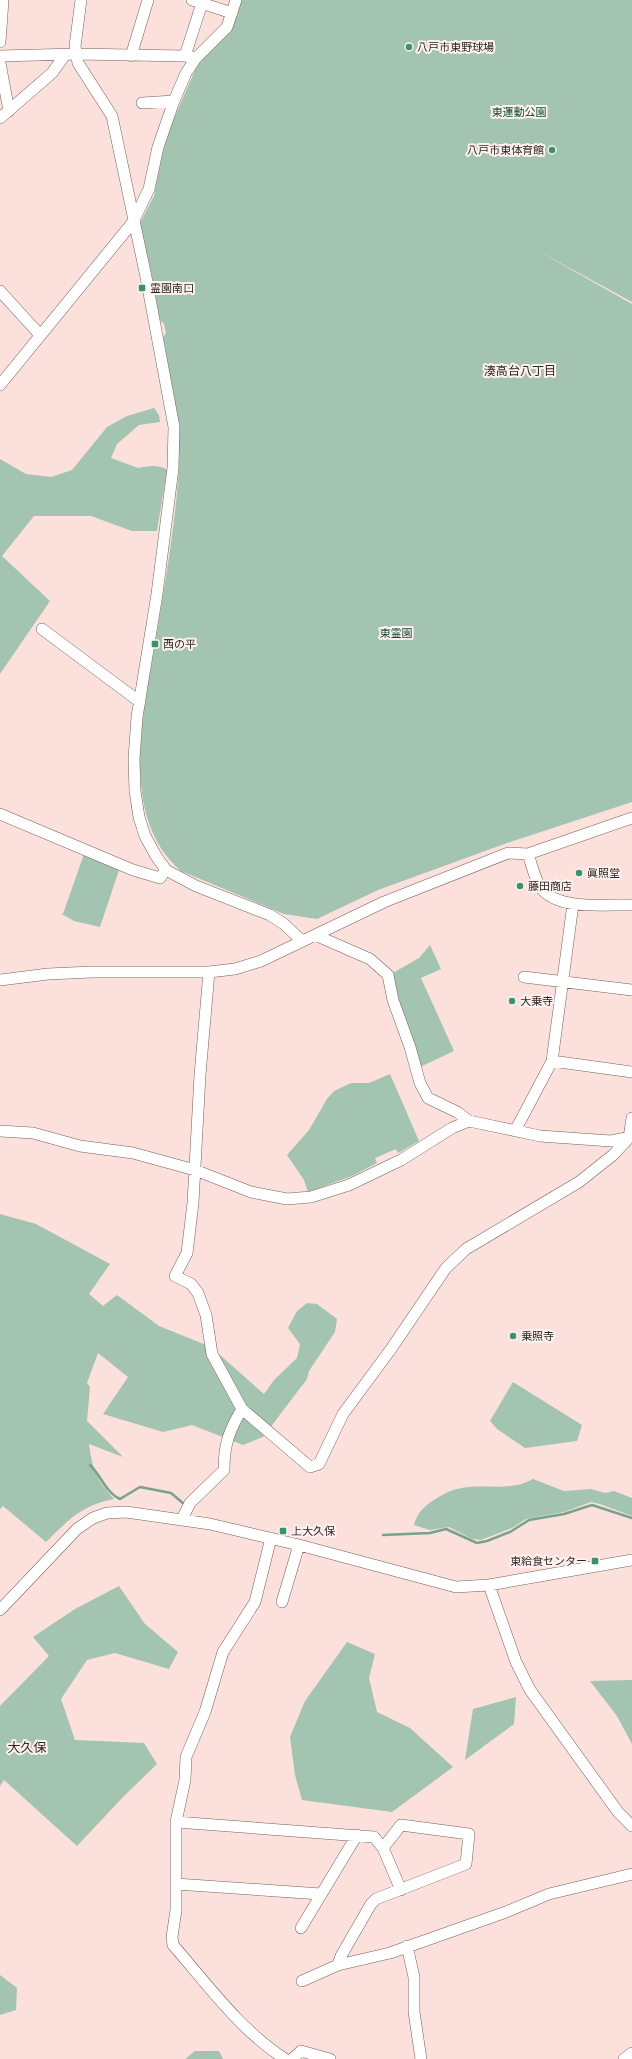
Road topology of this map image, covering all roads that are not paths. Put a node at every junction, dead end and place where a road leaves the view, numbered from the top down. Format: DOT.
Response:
graph roads {
  1 [pos="3,0"];
  2 [pos="81,0"];
  3 [pos="148,0"];
  4 [pos="236,0"];
  5 [pos="199,1"];
  6 [pos="232,13"];
  7 [pos="0,42"];
  8 [pos="70,55"];
  9 [pos="0,56"];
  10 [pos="131,56"];
  11 [pos="184,56"];
  12 [pos="196,58"];
  13 [pos="0,63"];
  14 [pos="174,101"];
  15 [pos="142,103"];
  16 [pos="4,115"];
  17 [pos="134,222"];
  18 [pos="0,291"];
  19 [pos="40,335"];
  20 [pos="0,386"];
  21 [pos="42,629"];
  22 [pos="140,702"];
  23 [pos="0,814"];
  24 [pos="632,818"];
  25 [pos="528,854"];
  26 [pos="166,870"];
  27 [pos="573,904"];
  28 [pos="632,905"];
  29 [pos="315,935"];
  30 [pos="302,941"];
  31 [pos="209,972"];
  32 [pos="524,977"];
  33 [pos="0,980"];
  34 [pos="563,981"];
  35 [pos="632,990"];
  36 [pos="552,1061"];
  37 [pos="632,1072"];
  38 [pos="632,1118"];
  39 [pos="469,1121"];
  40 [pos="0,1131"];
  41 [pos="514,1131"];
  42 [pos="630,1137"];
  43 [pos="194,1170"];
  44 [pos="242,1409"];
  45 [pos="182,1519"];
  46 [pos="271,1538"];
  47 [pos="299,1545"];
  48 [pos="632,1560"];
  49 [pos="489,1585"];
  50 [pos="282,1602"];
  51 [pos="0,1610"];
  52 [pos="176,1822"];
  53 [pos="632,1826"];
  54 [pos="357,1835"];
  55 [pos="383,1848"];
  56 [pos="632,1874"];
  57 [pos="176,1884"];
  58 [pos="400,1890"];
  59 [pos="321,1894"];
  60 [pos="301,1928"];
  61 [pos="407,1946"];
  62 [pos="338,1965"];
  63 [pos="302,1981"];
  64 [pos="632,2053"];
  65 [pos="285,2059"];
  66 [pos="292,2059"];
  67 [pos="330,2059"];
  68 [pos="421,2059"];
  69 [pos="624,2059"];
  1 -- 7 [label="street"];
  2 -- 8 [label="street"];
  3 -- 10 [label="street"];
  4 -- 6 [label="street"];
  5 -- 6 [label="street"];
  5 -- 11 [label="street"];
  6 -- 12 [label="street"];
  8 -- 9 [label="street"];
  8 -- 10 [label="street"];
  8 -- 16 [label="street"];
  8 -- 17 [label="street"];
  10 -- 11 [label="street"];
  11 -- 12 [label="street"];
  12 -- 14 [label="street"];
  13 -- 16 [label="street"];
  14 -- 15 [label="street"];
  14 -- 17 [label="street"];
  17 -- 19 [label="street"];
  17 -- 22 [label="street"];
  18 -- 19 [label="street"];
  19 -- 20 [label="street"];
  21 -- 22 [label="street"];
  22 -- 26 [label="street"];
  23 -- 26 [label="street"];
  24 -- 25 [label="street"];
  25 -- 27 [label="street"];
  25 -- 29 [label="street"];
  26 -- 30 [label="street"];
  27 -- 28 [label="street"];
  27 -- 34 [label="street"];
  29 -- 30 [label="street"];
  29 -- 39 [label="street"];
  30 -- 31 [label="street"];
  31 -- 33 [label="street"];
  31 -- 43 [label="street"];
  32 -- 34 [label="street"];
  34 -- 35 [label="street"];
  34 -- 36 [label="street"];
  36 -- 37 [label="street"];
  36 -- 41 [label="street"];
  38 -- 42 [label="street"];
  39 -- 41 [label="street"];
  39 -- 43 [label="street"];
  40 -- 43 [label="street"];
  41 -- 42 [label="street"];
  42 -- 44 [label="street"];
  43 -- 44 [label="street"];
  44 -- 45 [label="street"];
  45 -- 46 [label="street"];
  45 -- 51 [label="street"];
  46 -- 47 [label="street"];
  46 -- 52 [label="street"];
  47 -- 49 [label="street"];
  47 -- 50 [label="street"];
  48 -- 49 [label="street"];
  49 -- 53 [label="street"];
  52 -- 54 [label="street"];
  52 -- 57 [label="street"];
  54 -- 55 [label="street"];
  54 -- 59 [label="street"];
  55 -- 58 [label="street"];
  55 -- 58 [label="street"];
  56 -- 61 [label="street"];
  57 -- 59 [label="street"];
  57 -- 65 [label="street"];
  58 -- 62 [label="street"];
  59 -- 60 [label="street"];
  61 -- 62 [label="street"];
  61 -- 68 [label="street"];
  62 -- 63 [label="street"];
  64 -- 69 [label="street"];
  66 -- 67 [label="street"];
}
